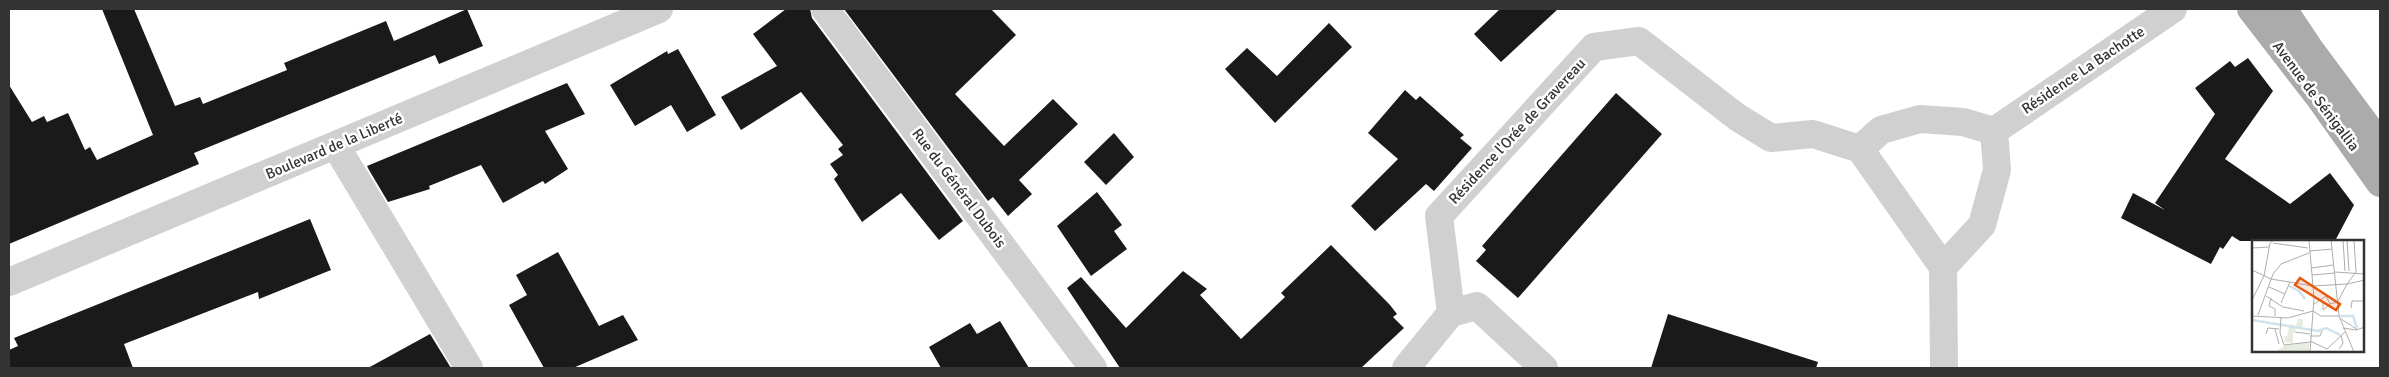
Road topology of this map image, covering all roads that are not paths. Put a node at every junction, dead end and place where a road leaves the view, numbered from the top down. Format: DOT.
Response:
graph roads {
  1 [pos="659,9"];
  2 [pos="824,9"];
  3 [pos="2173,9"];
  4 [pos="2251,9"];
  5 [pos="2282,9"];
  6 [pos="1994,131"];
  7 [pos="2380,144"];
  8 [pos="336,146"];
  9 [pos="1860,148"];
  10 [pos="2380,183"];
  11 [pos="1943,267"];
  12 [pos="9,282"];
  13 [pos="1451,313"];
  14 [pos="470,368"];
  15 [pos="1093,368"];
  16 [pos="1406,368"];
  17 [pos="1544,368"];
  18 [pos="1944,368"];
  1 -- 8 [label="street, Boulevard de la Liberté"];
  2 -- 15 [label="street, Rue du Général Dubois"];
  3 -- 6 [label="street, Résidence La Bachotte"];
  4 -- 10 [label="main road, Avenue de Sénigallia"];
  5 -- 7 [label="main road"];
  6 -- 9 [label="street"];
  6 -- 11 [label="street"];
  8 -- 12 [label="street, Boulevard de la Liberté"];
  8 -- 14 [label="street"];
  9 -- 11 [label="street"];
  9 -- 13 [label="street, Résidence l'Orée de Gravereau"];
  11 -- 18 [label="street"];
  13 -- 16 [label="street"];
  13 -- 17 [label="street"];
}
